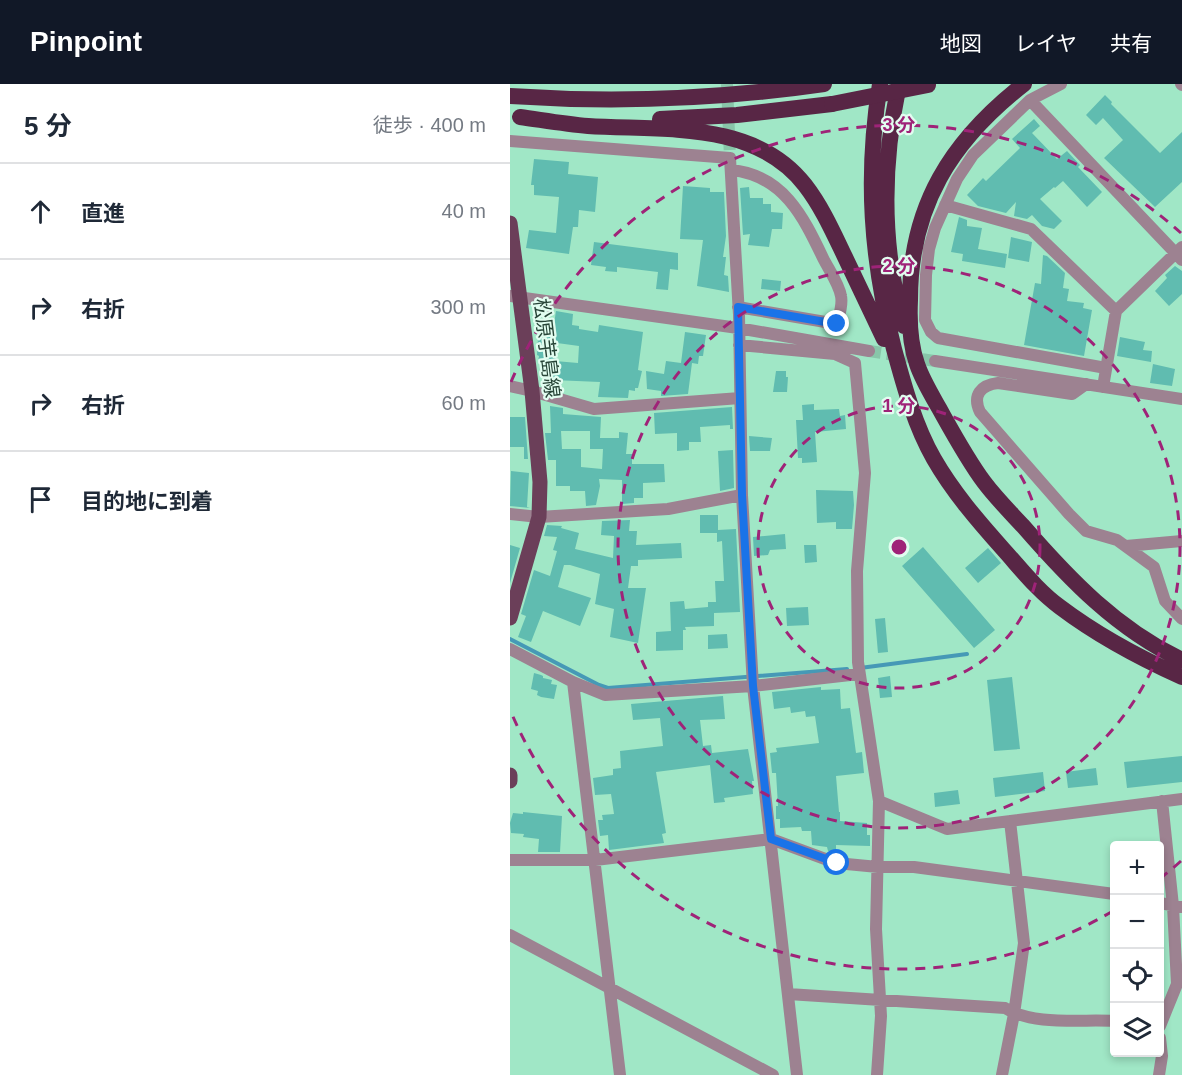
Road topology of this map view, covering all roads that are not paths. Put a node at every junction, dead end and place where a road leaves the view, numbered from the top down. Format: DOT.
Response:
graph roads {
  1 [pos="776,84"];
  2 [pos="824,84"];
  3 [pos="880,84"];
  4 [pos="899,84"];
  5 [pos="929,84"];
  6 [pos="1024,84"];
  7 [pos="1061,84"];
  8 [pos="510,96"];
  9 [pos="702,97"];
  10 [pos="1030,100"];
  11 [pos="515,117"];
  12 [pos="655,123"];
  13 [pos="510,141"];
  14 [pos="731,170"];
  15 [pos="945,205"];
  16 [pos="510,224"];
  17 [pos="1180,253"];
  18 [pos="515,296"];
  19 [pos="738,307"];
  20 [pos="1116,311"];
  21 [pos="738,328"];
  22 [pos="739,345"];
  23 [pos="869,351"];
  24 [pos="935,361"];
  25 [pos="916,363"];
  26 [pos="1106,368"];
  27 [pos="900,372"];
  28 [pos="1086,384"];
  29 [pos="510,386"];
  30 [pos="1102,387"];
  31 [pos="532,391"];
  32 [pos="740,398"];
  33 [pos="1182,399"];
  34 [pos="742,495"];
  35 [pos="510,514"];
  36 [pos="539,517"];
  37 [pos="1182,541"];
  38 [pos="1126,546"];
  39 [pos="510,618"];
  40 [pos="1182,619"];
  41 [pos="510,649"];
  42 [pos="1182,660"];
  43 [pos="858,668"];
  44 [pos="1182,677"];
  45 [pos="753,681"];
  46 [pos="573,682"];
  47 [pos="510,775"];
  48 [pos="510,781"];
  49 [pos="1182,799"];
  50 [pos="879,801"];
  51 [pos="1161,801"];
  52 [pos="1010,821"];
  53 [pos="771,839"];
  54 [pos="510,860"];
  55 [pos="595,860"];
  56 [pos="878,867"];
  57 [pos="1017,880"];
  58 [pos="1110,893"];
  59 [pos="1178,906"];
  60 [pos="510,935"];
  61 [pos="609,986"];
  62 [pos="788,994"];
  63 [pos="880,1000"];
  64 [pos="1014,1014"];
  65 [pos="1164,1016"];
  66 [pos="1110,1021"];
  67 [pos="1162,1057"];
  68 [pos="620,1075"];
  69 [pos="773,1075"];
  70 [pos="797,1075"];
  71 [pos="877,1075"];
  72 [pos="1002,1075"];
  73 [pos="1159,1075"];
  1 -- 9 [label="highway"];
  2 -- 9 [label="highway"];
  3 -- 27 [label="highway"];
  4 -- 25 [label="highway"];
  5 -- 12 [label="highway, bridge"];
  6 -- 25 [label="highway"];
  7 -- 10 [label="street"];
  8 -- 9 [label="highway"];
  10 -- 15 [label="street"];
  10 -- 17 [label="street"];
  11 -- 12 [label="highway"];
  12 -- 27 [label="highway"];
  13 -- 14 [label="street"];
  14 -- 19 [label="street"];
  14 -- 19 [label="street"];
  15 -- 20 [label="street"];
  15 -- 26 [label="street"];
  16 -- 18 [label="main road, 松原芋島線"];
  17 -- 20 [label="street"];
  18 -- 21 [label="street"];
  18 -- 31 [label="main road, 松原芋島線"];
  19 -- 21 [label="street"];
  20 -- 26 [label="street"];
  21 -- 22 [label="street"];
  21 -- 23 [label="street"];
  22 -- 32 [label="street"];
  22 -- 43 [label="street"];
  24 -- 28 [label="street"];
  25 -- 42 [label="highway"];
  26 -- 30 [label="street"];
  27 -- 44 [label="highway"];
  28 -- 30 [label="street"];
  28 -- 38 [label="street"];
  29 -- 31 [label="street"];
  30 -- 33 [label="street"];
  31 -- 32 [label="street"];
  31 -- 36 [label="main road, 松原芋島線"];
  32 -- 34 [label="street"];
  34 -- 36 [label="street"];
  34 -- 45 [label="street"];
  35 -- 36 [label="street"];
  36 -- 39 [label="main road, 松原芋島線"];
  37 -- 38 [label="street"];
  38 -- 40 [label="street"];
  41 -- 46 [label="street"];
  43 -- 45 [label="street"];
  43 -- 50 [label="street"];
  45 -- 46 [label="street"];
  45 -- 53 [label="street"];
  46 -- 55 [label="street"];
  47 -- 48 [label="main road"];
  49 -- 51 [label="street"];
  50 -- 52 [label="street"];
  50 -- 56 [label="street"];
  51 -- 52 [label="street"];
  51 -- 59 [label="street"];
  52 -- 57 [label="street"];
  53 -- 55 [label="street"];
  53 -- 56 [label="street"];
  53 -- 62 [label="street"];
  54 -- 55 [label="street"];
  55 -- 61 [label="street"];
  56 -- 57 [label="street"];
  56 -- 63 [label="street"];
  57 -- 58 [label="street"];
  57 -- 64 [label="street"];
  59 -- 65 [label="street"];
  60 -- 61 [label="street"];
  61 -- 68 [label="street"];
  61 -- 69 [label="street"];
  62 -- 63 [label="street"];
  62 -- 70 [label="street"];
  63 -- 64 [label="street"];
  63 -- 71 [label="street"];
  64 -- 66 [label="street"];
  64 -- 72 [label="street"];
  67 -- 73 [label="street"];
}
